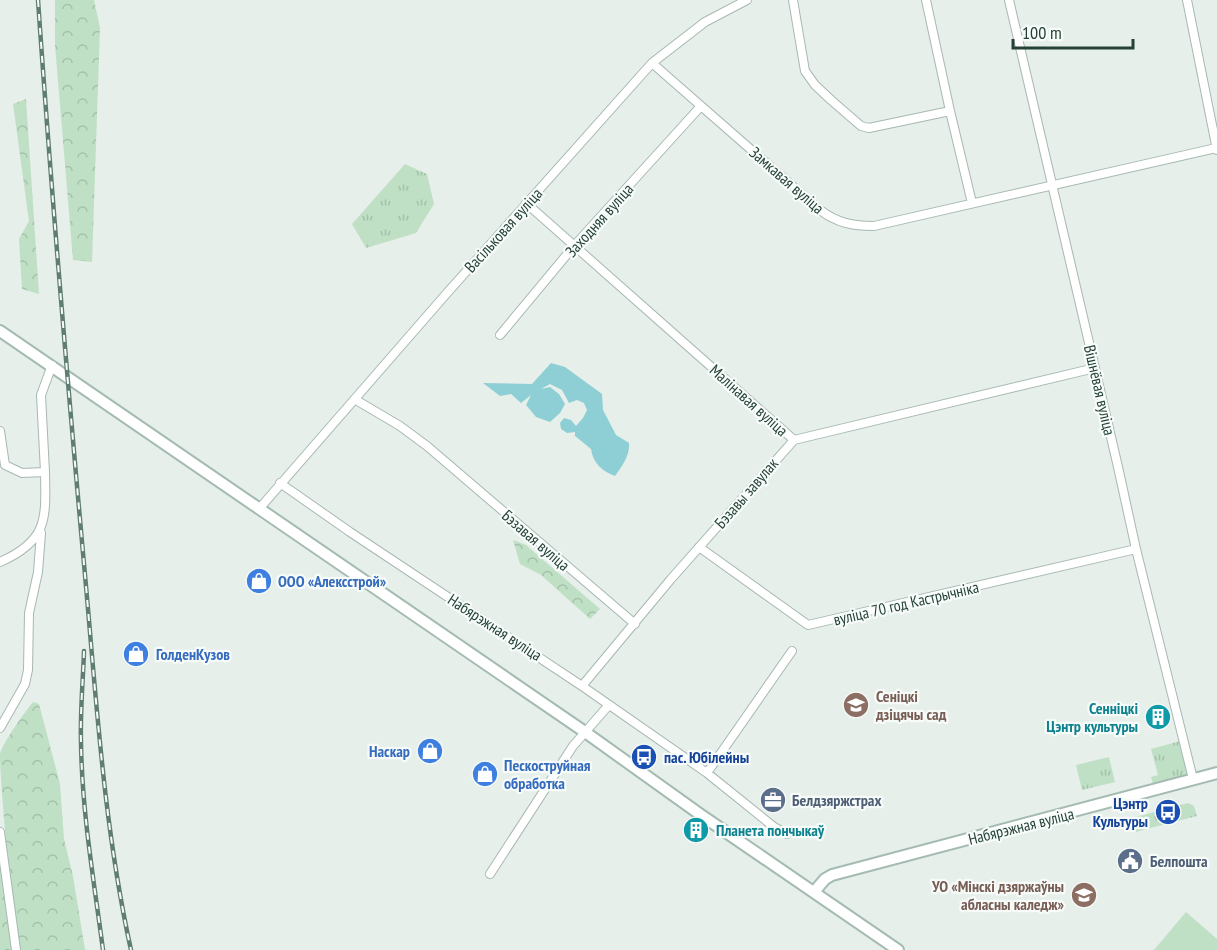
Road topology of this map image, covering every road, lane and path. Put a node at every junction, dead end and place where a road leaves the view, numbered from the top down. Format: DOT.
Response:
graph roads {
  1 [pos="747,0"];
  2 [pos="793,0"];
  3 [pos="926,0"];
  4 [pos="1009,0"];
  5 [pos="1187,0"];
  6 [pos="652,63"];
  7 [pos="700,106"];
  8 [pos="950,111"];
  9 [pos="1217,149"];
  10 [pos="1053,185"];
  11 [pos="526,203"];
  12 [pos="972,203"];
  13 [pos="574,246"];
  14 [pos="0,331"];
  15 [pos="500,335"];
  16 [pos="52,365"];
  17 [pos="1095,368"];
  18 [pos="356,400"];
  19 [pos="0,431"];
  20 [pos="794,440"];
  21 [pos="45,472"];
  22 [pos="280,483"];
  23 [pos="259,509"];
  24 [pos="41,532"];
  25 [pos="699,547"];
  26 [pos="1136,549"];
  27 [pos="0,562"];
  28 [pos="634,624"];
  29 [pos="792,651"];
  30 [pos="582,686"];
  31 [pos="608,705"];
  32 [pos="0,728"];
  33 [pos="585,732"];
  34 [pos="707,773"];
  35 [pos="1217,773"];
  36 [pos="1193,779"];
  37 [pos="0,832"];
  38 [pos="787,834"];
  39 [pos="490,874"];
  40 [pos="814,892"];
  41 [pos="16,950"];
  42 [pos="898,950"];
  1 -- 6 [label="street, Васільковая вуліца"];
  2 -- 8 [label="street"];
  3 -- 8 [label="street"];
  4 -- 10 [label="street, Вішнёвая вуліца"];
  5 -- 9 [label="street"];
  6 -- 7 [label="street, Замкавая вуліца"];
  6 -- 11 [label="street, Васільковая вуліца"];
  7 -- 12 [label="street, Замкавая вуліца"];
  7 -- 13 [label="street, Заходняя вуліца"];
  8 -- 12 [label="street"];
  9 -- 10 [label="street, Замкавая вуліца"];
  10 -- 12 [label="street, Замкавая вуліца"];
  10 -- 17 [label="street, Вішнёвая вуліца"];
  11 -- 13 [label="street, Малінавая вуліца"];
  11 -- 18 [label="street, Васільковая вуліца"];
  13 -- 15 [label="street, Заходняя вуліца"];
  13 -- 20 [label="street, Малінавая вуліца"];
  14 -- 16 [label="street"];
  16 -- 21 [label="street"];
  16 -- 23 [label="street"];
  17 -- 20 [label="street, Малінавая вуліца"];
  17 -- 26 [label="street, Вішнёвая вуліца"];
  18 -- 22 [label="street, Васільковая вуліца"];
  18 -- 28 [label="street, Бэзавая вуліца"];
  19 -- 21 [label="street"];
  20 -- 25 [label="street, Бэзавы завулак"];
  21 -- 24 [label="street"];
  22 -- 23 [label="street, Васільковая вуліца"];
  22 -- 30 [label="street, Набярэжная вуліца"];
  23 -- 33 [label="street"];
  24 -- 27 [label="street"];
  24 -- 32 [label="street"];
  25 -- 26 [label="street, вуліца 70 год Кастрычніка"];
  25 -- 28 [label="street"];
  26 -- 36 [label="street, Вішнёвая вуліца"];
  28 -- 30 [label="street"];
  29 -- 34 [label="street"];
  30 -- 31 [label="street, Набярэжная вуліца"];
  31 -- 33 [label="street"];
  31 -- 34 [label="street, Набярэжная вуліца"];
  33 -- 39 [label="street"];
  33 -- 40 [label="street"];
  34 -- 38 [label="street, Набярэжная вуліца"];
  35 -- 36 [label="street, Набярэжная вуліца"];
  36 -- 40 [label="street, Набярэжная вуліца"];
  37 -- 41 [label="street"];
  40 -- 42 [label="street"];
}
